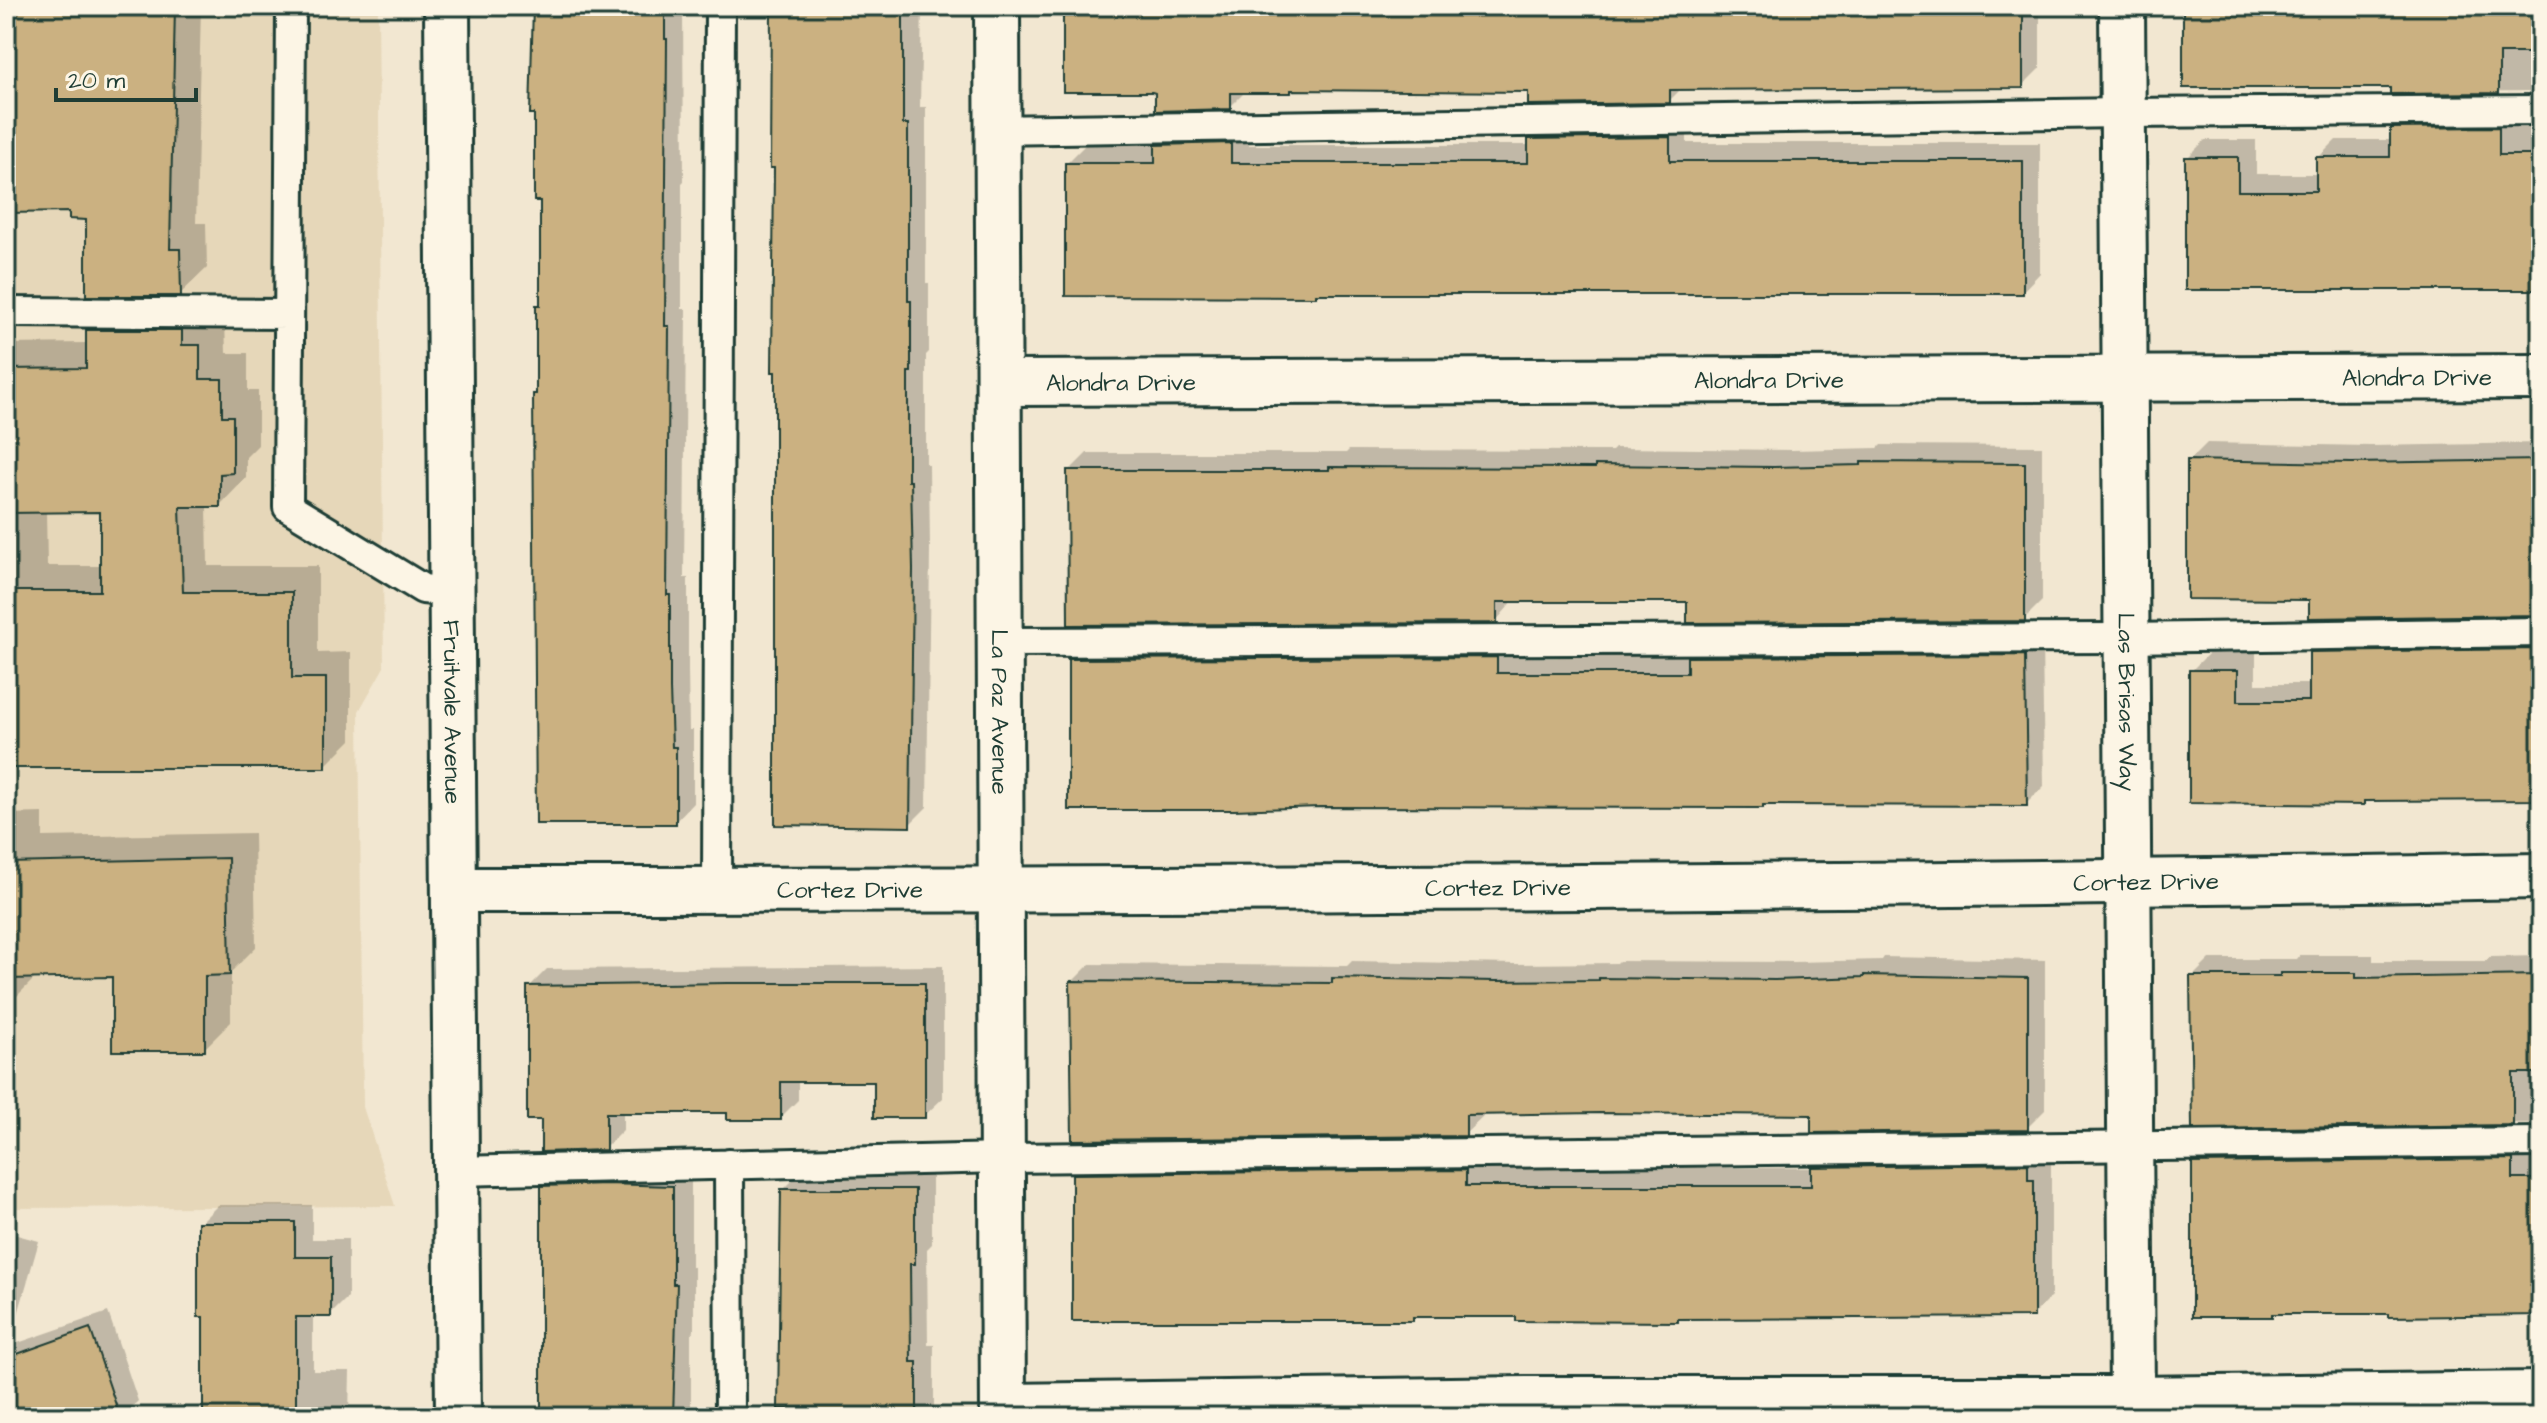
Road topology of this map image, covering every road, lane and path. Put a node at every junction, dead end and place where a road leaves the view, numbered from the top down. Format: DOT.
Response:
graph roads {
  1 [pos="291,6"];
  2 [pos="447,6"];
  3 [pos="720,6"];
  4 [pos="997,6"];
  5 [pos="2122,6"];
  6 [pos="2541,110"];
  7 [pos="2122,113"];
  8 [pos="997,130"];
  9 [pos="6,312"];
  10 [pos="289,314"];
  11 [pos="2541,377"];
  12 [pos="2125,381"];
  13 [pos="999,383"];
  14 [pos="452,592"];
  15 [pos="2541,632"];
  16 [pos="2126,638"];
  17 [pos="999,642"];
  18 [pos="2541,876"];
  19 [pos="2129,883"];
  20 [pos="454,890"];
  21 [pos="717,890"];
  22 [pos="1001,890"];
  23 [pos="2541,1142"];
  24 [pos="2131,1146"];
  25 [pos="1003,1158"];
  26 [pos="729,1164"];
  27 [pos="456,1171"];
  28 [pos="2541,1394"];
  29 [pos="2132,1399"];
  30 [pos="1526,1408"];
  31 [pos="1258,1410"];
  32 [pos="1003,1412"];
  33 [pos="458,1417"];
  34 [pos="730,1417"];
  1 -- 10 [label="lane"];
  2 -- 14 [label="street, Fruitvale Avenue"];
  3 -- 21 [label="lane"];
  4 -- 8 [label="street, La Paz Avenue"];
  5 -- 7 [label="street, Las Brisas Way"];
  6 -- 7 [label="lane"];
  7 -- 8 [label="lane"];
  7 -- 12 [label="street, Las Brisas Way"];
  8 -- 13 [label="street, La Paz Avenue"];
  9 -- 10 [label="lane"];
  10 -- 14 [label="lane"];
  11 -- 12 [label="street, Alondra Drive"];
  12 -- 13 [label="street, Alondra Drive"];
  12 -- 16 [label="street, Las Brisas Way"];
  13 -- 17 [label="street, La Paz Avenue"];
  14 -- 20 [label="street, Fruitvale Avenue"];
  15 -- 16 [label="lane"];
  16 -- 17 [label="lane"];
  16 -- 19 [label="street, Las Brisas Way"];
  17 -- 22 [label="street, La Paz Avenue"];
  18 -- 19 [label="street, Cortez Drive"];
  19 -- 22 [label="street, Cortez Drive"];
  19 -- 24 [label="street, Las Brisas Way"];
  20 -- 21 [label="street, Cortez Drive"];
  20 -- 27 [label="street, Fruitvale Avenue"];
  21 -- 22 [label="street, Cortez Drive"];
  22 -- 25 [label="street, La Paz Avenue"];
  23 -- 24 [label="lane"];
  24 -- 25 [label="lane"];
  24 -- 29 [label="street, Las Brisas Way"];
  25 -- 26 [label="lane"];
  25 -- 32 [label="street, La Paz Avenue"];
  26 -- 27 [label="lane"];
  26 -- 34 [label="lane"];
  27 -- 33 [label="street, Fruitvale Avenue"];
  28 -- 29 [label="street"];
  29 -- 30 [label="street"];
  30 -- 31 [label="street"];
  31 -- 32 [label="street"];
}
